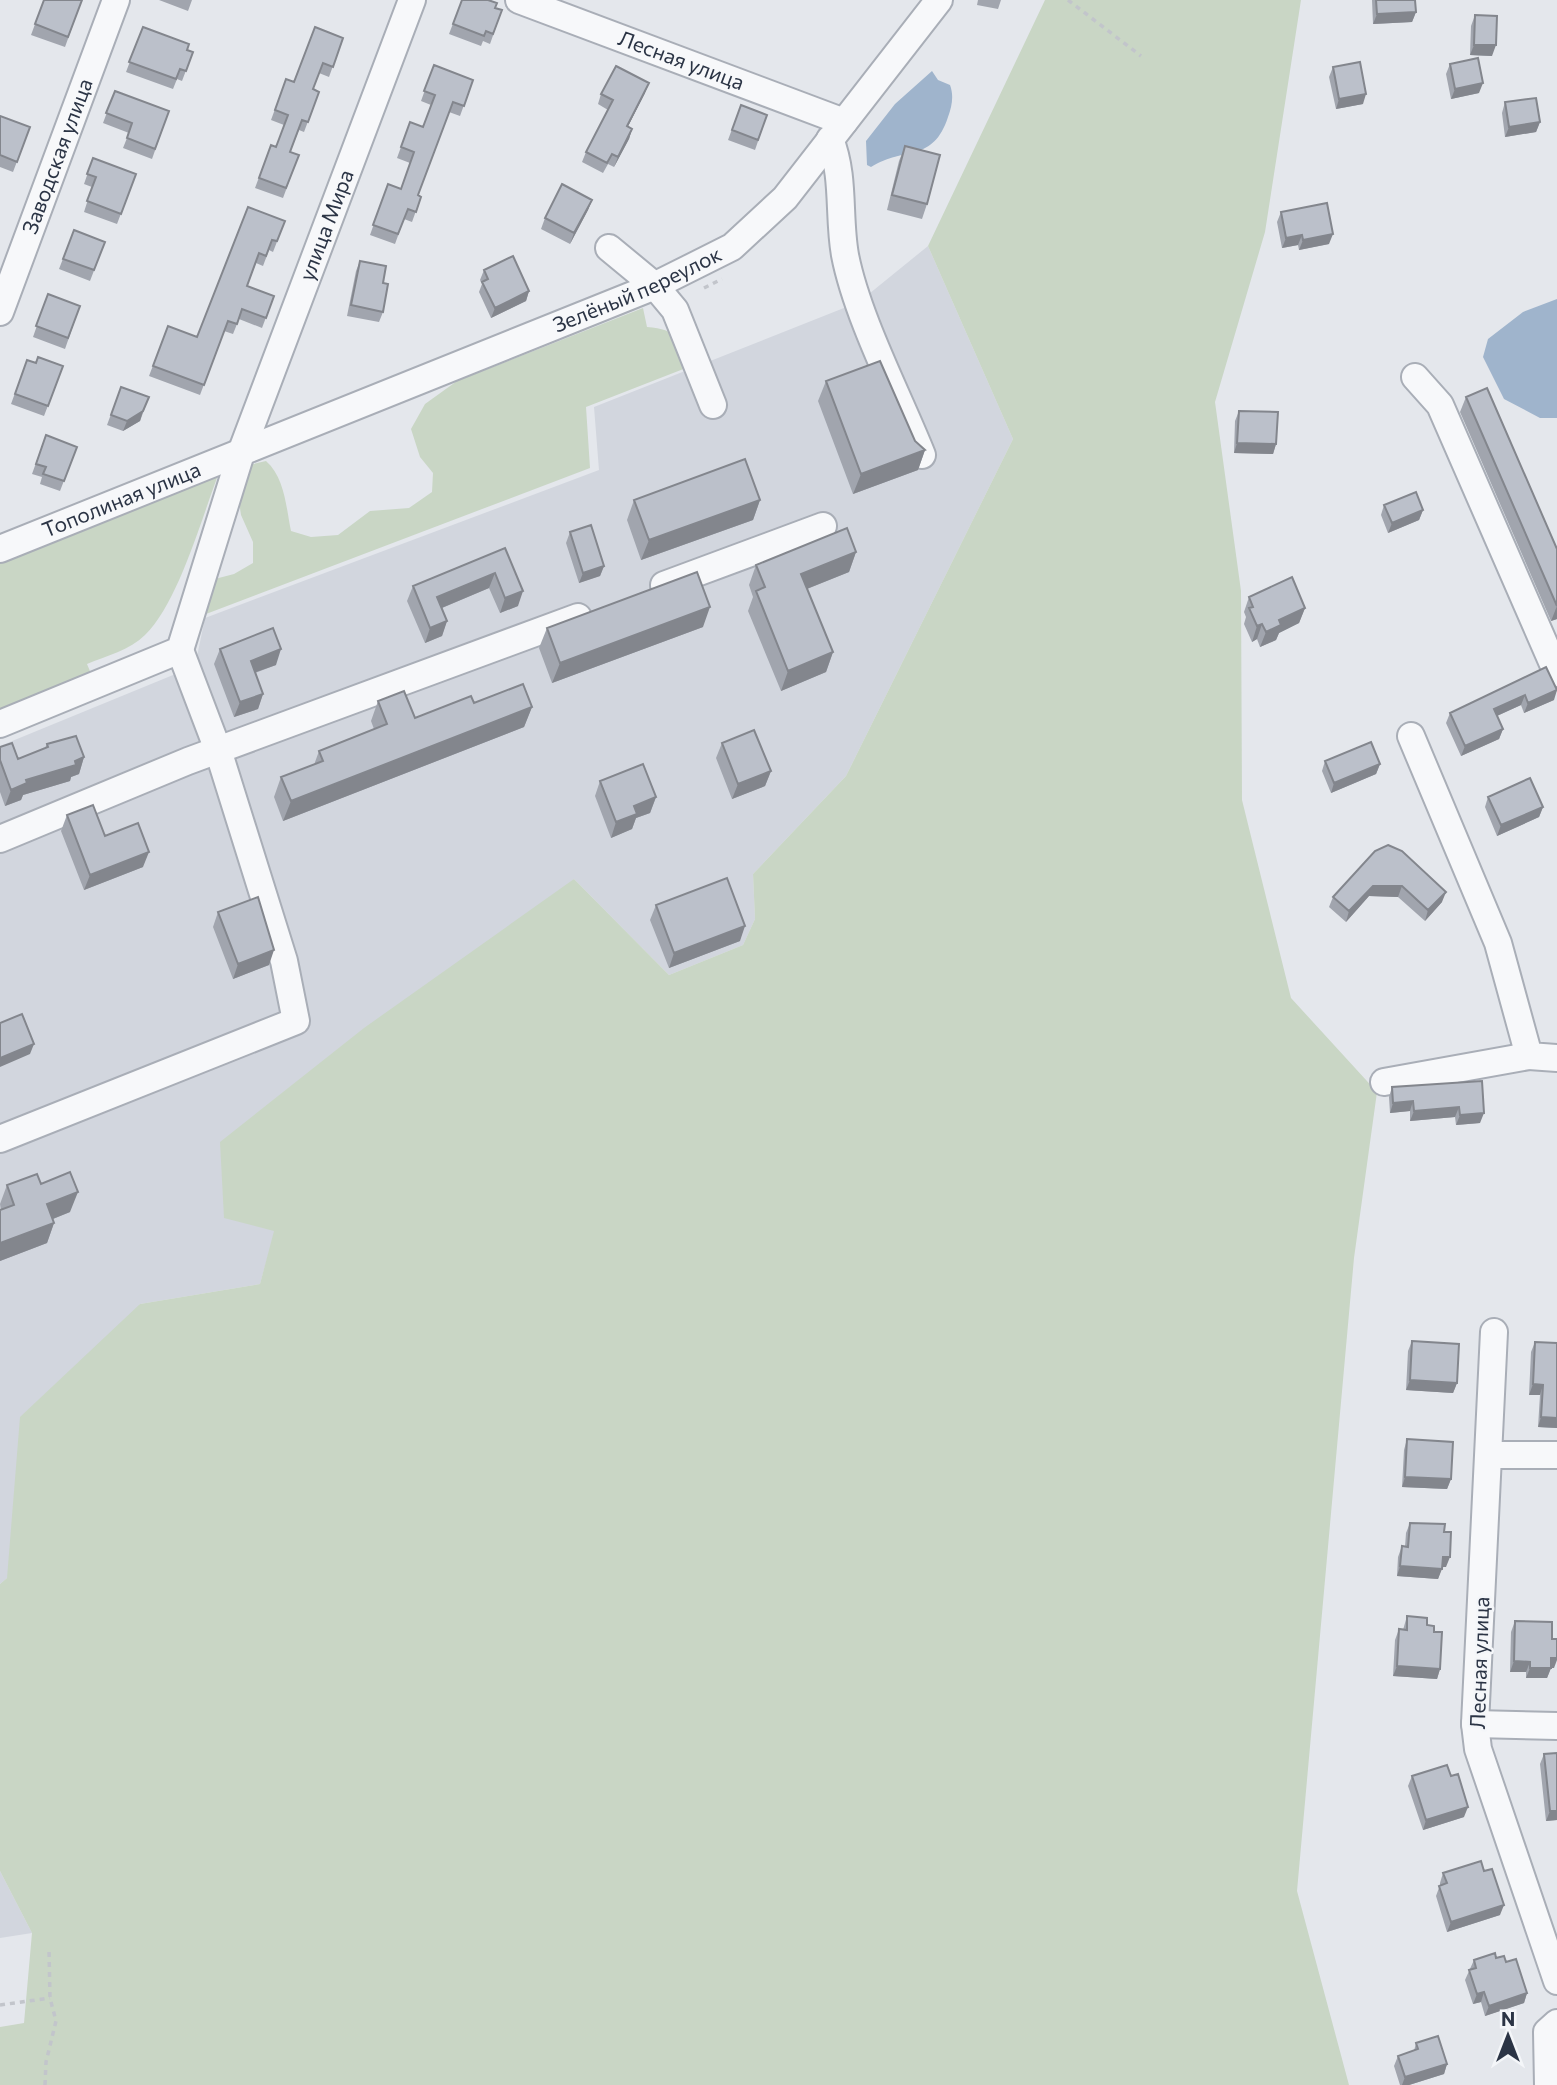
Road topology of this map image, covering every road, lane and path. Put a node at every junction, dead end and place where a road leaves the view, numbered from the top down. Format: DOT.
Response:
graph roads {
  1 [pos="116,0"];
  2 [pos="412,0"];
  3 [pos="519,0"];
  4 [pos="939,0"];
  5 [pos="1068,0"];
  6 [pos="1141,57"];
  7 [pos="837,130"];
  8 [pos="609,248"];
  9 [pos="655,286"];
  10 [pos="0,312"];
  11 [pos="1415,377"];
  12 [pos="713,405"];
  13 [pos="242,450"];
  14 [pos="922,455"];
  15 [pos="823,526"];
  16 [pos="0,549"];
  17 [pos="643,593"];
  18 [pos="604,607"];
  19 [pos="180,650"];
  20 [pos="1557,673"];
  21 [pos="0,724"];
  22 [pos="1411,736"];
  23 [pos="218,750"];
  24 [pos="0,839"];
  25 [pos="1530,1056"];
  26 [pos="1557,1058"];
  27 [pos="1384,1082"];
  28 [pos="0,1139"];
  29 [pos="1493,1332"];
  30 [pos="1490,1455"];
  31 [pos="1557,1455"];
  32 [pos="1475,1724"];
  33 [pos="1557,1726"];
  34 [pos="49,1949"];
  35 [pos="1557,1982"];
  36 [pos="50,1998"];
  37 [pos="0,2005"];
  38 [pos="1557,2023"];
  39 [pos="46,2085"];
  40 [pos="1548,2085"];
  1 -- 10 [label="street, Заводская улица"];
  2 -- 13 [label="street, улица Мира"];
  3 -- 7 [label="street, Лесная улица"];
  4 -- 7 [label="street, Зелёный переулок"];
  5 -- 6 [label="path"];
  7 -- 9 [label="street, Зелёный переулок"];
  7 -- 14 [label="street"];
  8 -- 9 [label="street"];
  9 -- 12 [label="street"];
  9 -- 13 [label="street, Зелёный переулок"];
  11 -- 20 [label="street"];
  13 -- 16 [label="street, Тополиная улица"];
  13 -- 19 [label="street, улица Мира"];
  15 -- 17 [label="street"];
  18 -- 23 [label="street"];
  19 -- 21 [label="street"];
  19 -- 23 [label="street"];
  22 -- 25 [label="street"];
  23 -- 24 [label="street"];
  23 -- 28 [label="street"];
  25 -- 26 [label="street"];
  25 -- 27 [label="street"];
  29 -- 30 [label="street, Лесная улица"];
  30 -- 31 [label="street"];
  30 -- 32 [label="street, Лесная улица"];
  32 -- 33 [label="street"];
  32 -- 35 [label="street, Лесная улица"];
  34 -- 36 [label="path"];
  36 -- 37 [label="path"];
  36 -- 39 [label="path"];
  38 -- 40 [label="street"];
}
